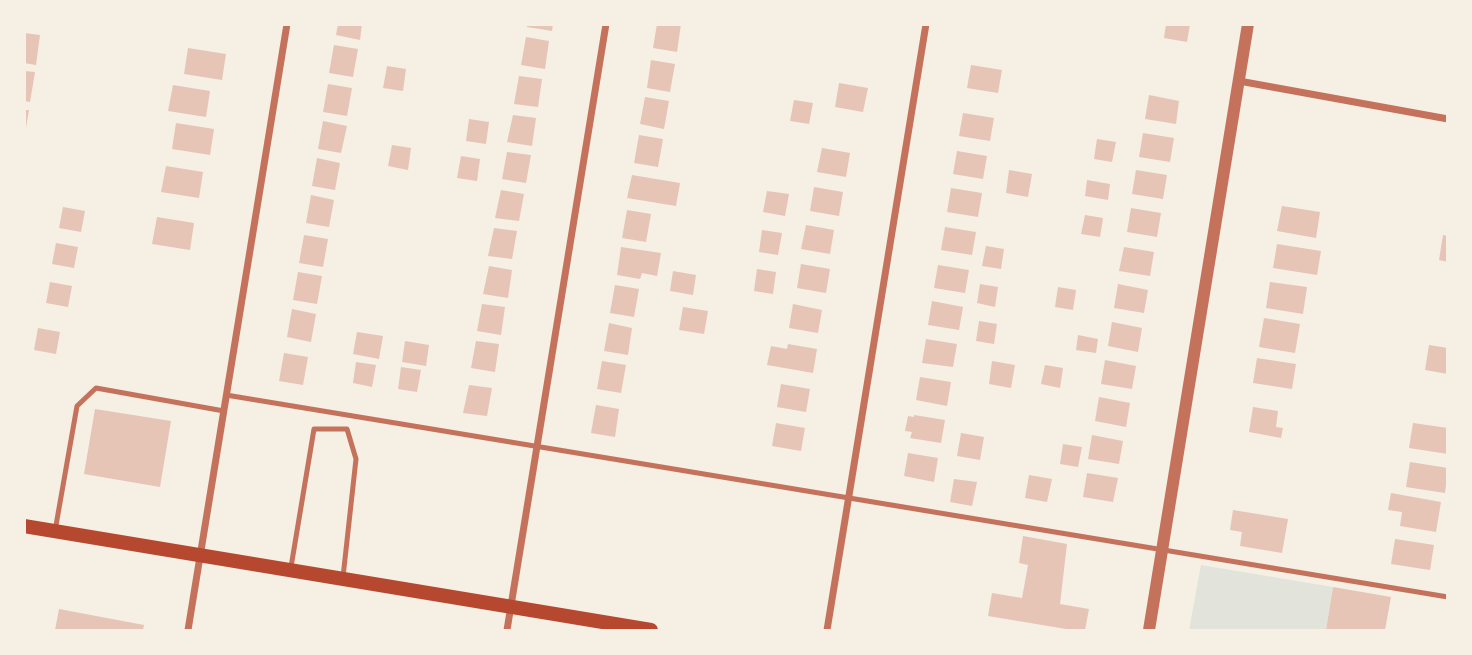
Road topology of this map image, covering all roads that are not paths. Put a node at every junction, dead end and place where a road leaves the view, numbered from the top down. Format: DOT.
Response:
graph roads {
  1 [pos="287,24"];
  2 [pos="606,24"];
  3 [pos="926,24"];
  4 [pos="1248,24"];
  5 [pos="1239,81"];
  6 [pos="1447,119"];
  7 [pos="226,395"];
  8 [pos="224,411"];
  9 [pos="537,446"];
  10 [pos="849,499"];
  11 [pos="24,526"];
  12 [pos="55,531"];
  13 [pos="1162,549"];
  14 [pos="200,555"];
  15 [pos="291,570"];
  16 [pos="342,579"];
  17 [pos="1447,597"];
  18 [pos="511,607"];
  19 [pos="188,631"];
  20 [pos="507,631"];
  21 [pos="651,631"];
  22 [pos="827,631"];
  23 [pos="1149,631"];
  1 -- 7 [label="street"];
  2 -- 9 [label="street"];
  3 -- 10 [label="street"];
  4 -- 5 [label="street"];
  5 -- 6 [label="street"];
  5 -- 13 [label="street"];
  7 -- 8 [label="street"];
  7 -- 9 [label="lane"];
  8 -- 12 [label="lane"];
  8 -- 14 [label="street"];
  9 -- 10 [label="lane"];
  9 -- 18 [label="street"];
  10 -- 13 [label="lane"];
  10 -- 22 [label="street"];
  11 -- 12 [label="main road"];
  12 -- 14 [label="main road"];
  13 -- 17 [label="lane"];
  13 -- 23 [label="street"];
  14 -- 15 [label="main road"];
  14 -- 19 [label="street"];
  15 -- 16 [label="main road"];
  15 -- 16 [label="lane"];
  16 -- 18 [label="main road"];
  18 -- 20 [label="street"];
  18 -- 21 [label="main road"];
}
